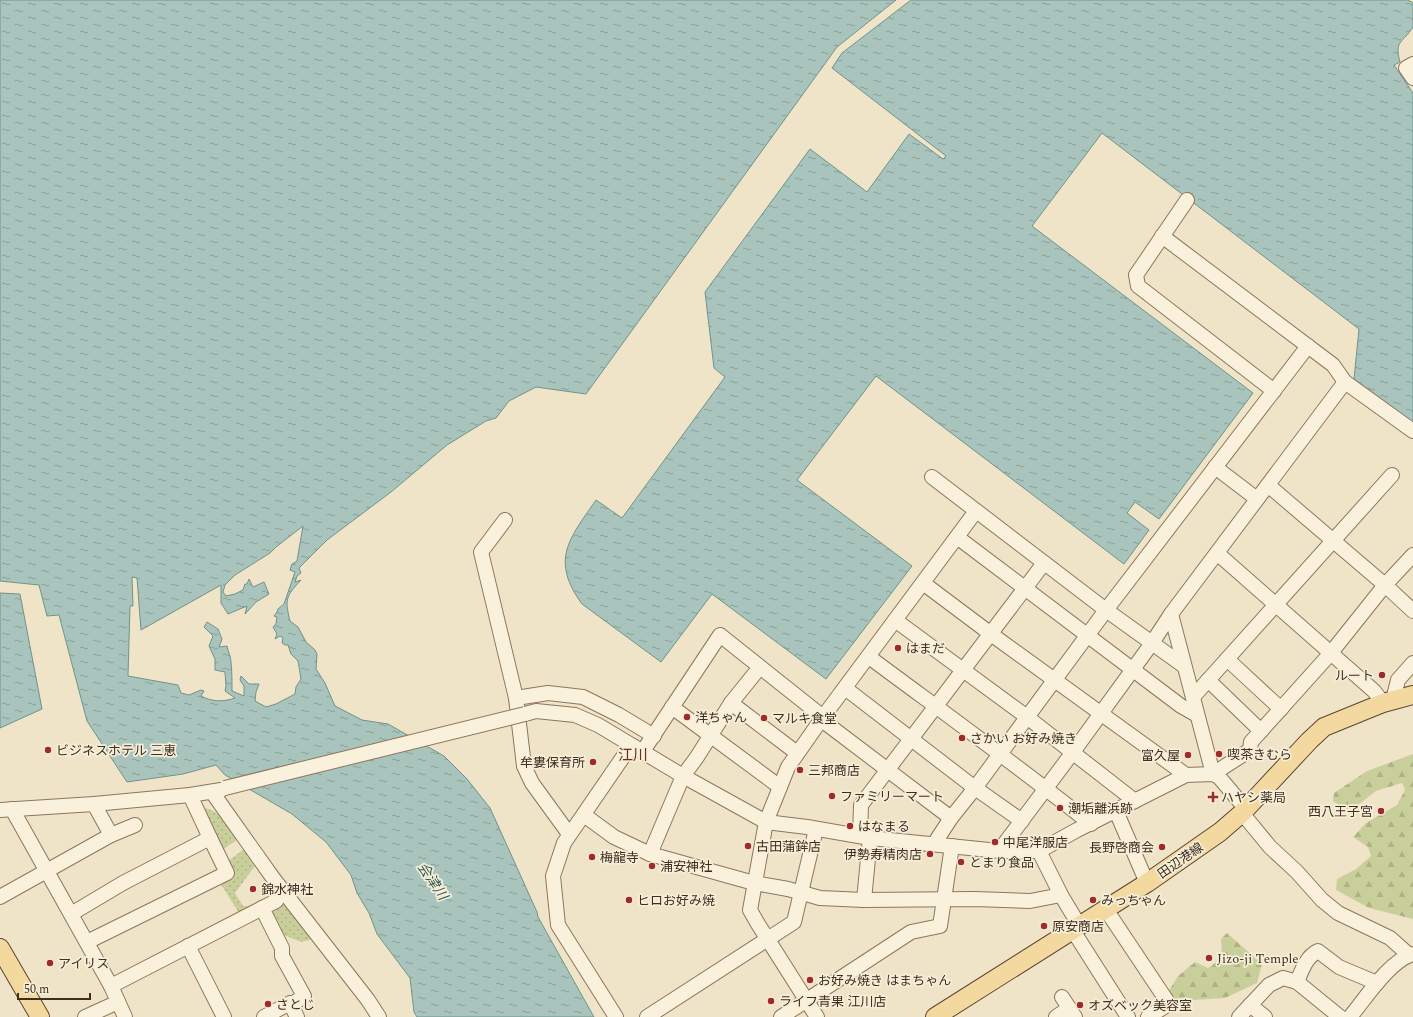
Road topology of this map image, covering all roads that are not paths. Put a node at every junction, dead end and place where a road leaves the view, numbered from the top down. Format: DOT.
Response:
graph roads {
  1 [pos="1413,64"];
  2 [pos="1413,78"];
  3 [pos="1187,200"];
  4 [pos="1162,236"];
  5 [pos="1308,346"];
  6 [pos="1345,382"];
  7 [pos="1274,391"];
  8 [pos="1413,431"];
  9 [pos="1216,467"];
  10 [pos="1392,475"];
  11 [pos="932,477"];
  12 [pos="1268,485"];
  13 [pos="1257,499"];
  14 [pos="976,511"];
  15 [pos="505,520"];
  16 [pos="957,537"];
  17 [pos="1334,541"];
  18 [pos="1217,553"];
  19 [pos="1413,555"];
  20 [pos="1044,563"];
  21 [pos="923,583"];
  22 [pos="1385,585"];
  23 [pos="1025,589"];
  24 [pos="1276,605"];
  25 [pos="1106,610"];
  26 [pos="1413,611"];
  27 [pos="1171,614"];
  28 [pos="896,620"];
  29 [pos="991,634"];
  30 [pos="1087,636"];
  31 [pos="1152,643"];
  32 [pos="1330,654"];
  33 [pos="869,657"];
  34 [pos="1227,659"];
  35 [pos="1413,663"];
  36 [pos="1184,666"];
  37 [pos="760,667"];
  38 [pos="1132,670"];
  39 [pos="964,671"];
  40 [pos="1055,679"];
  41 [pos="1208,680"];
  42 [pos="845,688"];
  43 [pos="1413,695"];
  44 [pos="516,698"];
  45 [pos="1193,698"];
  46 [pos="1388,701"];
  47 [pos="731,703"];
  48 [pos="936,707"];
  49 [pos="672,708"];
  50 [pos="1281,709"];
  51 [pos="1101,713"];
  52 [pos="1197,715"];
  53 [pos="823,717"];
  54 [pos="1027,717"];
  55 [pos="1261,731"];
  56 [pos="654,736"];
  57 [pos="710,736"];
  58 [pos="912,738"];
  59 [pos="638,748"];
  60 [pos="1073,752"];
  61 [pos="797,753"];
  62 [pos="999,755"];
  63 [pos="888,770"];
  64 [pos="1213,774"];
  65 [pos="1186,775"];
  66 [pos="683,776"];
  67 [pos="780,787"];
  68 [pos="975,788"];
  69 [pos="1046,789"];
  70 [pos="219,790"];
  71 [pos="190,795"];
  72 [pos="1136,801"];
  73 [pos="94,804"];
  74 [pos="6,809"];
  75 [pos="1116,811"];
  76 [pos="1244,811"];
  77 [pos="584,815"];
  78 [pos="951,818"];
  79 [pos="1022,821"];
  80 [pos="766,822"];
  81 [pos="1091,824"];
  82 [pos="135,825"];
  83 [pos="816,829"];
  84 [pos="570,834"];
  85 [pos="111,835"];
  86 [pos="865,837"];
  87 [pos="210,838"];
  88 [pos="934,844"];
  89 [pos="952,846"];
  90 [pos="999,851"];
  91 [pos="1039,852"];
  92 [pos="650,854"];
  93 [pos="47,872"];
  94 [pos="754,883"];
  95 [pos="1147,883"];
  96 [pos="285,892"];
  97 [pos="801,893"];
  98 [pos="1061,895"];
  99 [pos="0,897"];
  100 [pos="864,900"];
  101 [pos="944,900"];
  102 [pos="262,908"];
  103 [pos="1105,908"];
  104 [pos="71,914"];
  105 [pos="1075,927"];
  106 [pos="768,940"];
  107 [pos="87,942"];
  108 [pos="188,946"];
  109 [pos="0,948"];
  110 [pos="1411,955"];
  111 [pos="5,970"];
  112 [pos="1297,982"];
  113 [pos="1377,983"];
  114 [pos="111,986"];
  115 [pos="806,1000"];
  116 [pos="118,1002"];
  117 [pos="1250,1005"];
  118 [pos="1068,1007"];
  119 [pos="294,1011"];
  120 [pos="40,1017"];
  121 [pos="85,1017"];
  122 [pos="125,1017"];
  123 [pos="224,1017"];
  124 [pos="264,1017"];
  125 [pos="379,1017"];
  126 [pos="616,1017"];
  127 [pos="647,1017"];
  128 [pos="781,1017"];
  129 [pos="817,1017"];
  130 [pos="935,1017"];
  131 [pos="1056,1017"];
  132 [pos="1128,1017"];
  133 [pos="1148,1017"];
  134 [pos="1239,1017"];
  135 [pos="1265,1017"];
  136 [pos="1340,1017"];
  137 [pos="1350,1017"];
  1 -- 2 [label="street"];
  3 -- 4 [label="street"];
  4 -- 5 [label="street"];
  4 -- 7 [label="street"];
  5 -- 6 [label="street"];
  5 -- 7 [label="street"];
  6 -- 8 [label="street"];
  6 -- 12 [label="street"];
  7 -- 9 [label="street"];
  9 -- 13 [label="street"];
  9 -- 25 [label="street"];
  10 -- 17 [label="street"];
  11 -- 14 [label="street"];
  12 -- 13 [label="street"];
  12 -- 17 [label="street"];
  13 -- 18 [label="street"];
  14 -- 16 [label="street"];
  14 -- 20 [label="street"];
  15 -- 44 [label="street"];
  16 -- 21 [label="street"];
  16 -- 23 [label="street"];
  17 -- 22 [label="street"];
  17 -- 24 [label="street"];
  18 -- 24 [label="street"];
  18 -- 27 [label="street"];
  19 -- 22 [label="street"];
  20 -- 23 [label="street"];
  20 -- 25 [label="street"];
  21 -- 28 [label="street"];
  21 -- 29 [label="street"];
  22 -- 26 [label="street"];
  22 -- 32 [label="street"];
  23 -- 29 [label="street"];
  23 -- 30 [label="street"];
  24 -- 32 [label="street"];
  24 -- 34 [label="street"];
  25 -- 30 [label="street"];
  25 -- 31 [label="street"];
  27 -- 31 [label="street"];
  27 -- 36 [label="street"];
  28 -- 33 [label="street"];
  28 -- 39 [label="street"];
  29 -- 39 [label="street"];
  29 -- 40 [label="street"];
  30 -- 38 [label="street"];
  30 -- 40 [label="street"];
  31 -- 36 [label="street"];
  31 -- 38 [label="street"];
  32 -- 46 [label="street"];
  32 -- 50 [label="street"];
  33 -- 42 [label="street"];
  33 -- 48 [label="street"];
  34 -- 41 [label="street"];
  34 -- 50 [label="street"];
  35 -- 46 [label="street"];
  36 -- 45 [label="street"];
  37 -- 47 [label="street"];
  37 -- 49 [label="street"];
  37 -- 53 [label="street"];
  38 -- 51 [label="street"];
  38 -- 52 [label="street"];
  39 -- 48 [label="street"];
  39 -- 54 [label="street"];
  40 -- 51 [label="street"];
  40 -- 54 [label="street"];
  41 -- 45 [label="street"];
  41 -- 55 [label="street"];
  42 -- 53 [label="street"];
  42 -- 58 [label="street"];
  43 -- 46 [label="main road, 田辺港線"];
  44 -- 56 [label="street"];
  44 -- 84 [label="street"];
  45 -- 52 [label="street"];
  46 -- 76 [label="main road, 田辺港線"];
  47 -- 57 [label="street"];
  47 -- 61 [label="street"];
  48 -- 58 [label="street"];
  48 -- 62 [label="street"];
  49 -- 56 [label="street"];
  49 -- 57 [label="street"];
  50 -- 55 [label="street"];
  51 -- 60 [label="street"];
  51 -- 65 [label="street"];
  52 -- 64 [label="street"];
  53 -- 61 [label="street"];
  53 -- 63 [label="street"];
  54 -- 60 [label="street"];
  54 -- 62 [label="street"];
  55 -- 64 [label="street"];
  56 -- 59 [label="street"];
  57 -- 66 [label="street"];
  57 -- 67 [label="street"];
  58 -- 63 [label="street"];
  58 -- 68 [label="street"];
  59 -- 66 [label="street"];
  59 -- 70 [label="street, bridge"];
  59 -- 77 [label="street"];
  60 -- 69 [label="street"];
  60 -- 72 [label="street"];
  61 -- 67 [label="street"];
  62 -- 68 [label="street"];
  62 -- 69 [label="street"];
  63 -- 78 [label="street"];
  63 -- 86 [label="street"];
  64 -- 65 [label="street"];
  64 -- 76 [label="street"];
  65 -- 72 [label="street"];
  66 -- 80 [label="street"];
  66 -- 92 [label="street"];
  67 -- 80 [label="street"];
  68 -- 78 [label="street"];
  68 -- 79 [label="street"];
  69 -- 79 [label="street"];
  69 -- 81 [label="street"];
  70 -- 71 [label="street"];
  70 -- 96 [label="street"];
  71 -- 73 [label="street"];
  71 -- 87 [label="street"];
  72 -- 75 [label="street"];
  73 -- 74 [label="street"];
  73 -- 85 [label="street"];
  74 -- 93 [label="street"];
  75 -- 81 [label="street"];
  75 -- 95 [label="street"];
  76 -- 95 [label="main road, 田辺港線"];
  76 -- 110 [label="street"];
  77 -- 84 [label="street"];
  77 -- 92 [label="street"];
  78 -- 88 [label="street"];
  79 -- 90 [label="street"];
  80 -- 83 [label="street"];
  80 -- 94 [label="street"];
  81 -- 91 [label="street"];
  82 -- 85 [label="street"];
  83 -- 86 [label="street"];
  83 -- 97 [label="street"];
  84 -- 126 [label="street"];
  85 -- 93 [label="street"];
  86 -- 88 [label="street"];
  86 -- 100 [label="street"];
  87 -- 104 [label="street"];
  87 -- 107 [label="street"];
  88 -- 89 [label="street"];
  89 -- 90 [label="street"];
  89 -- 101 [label="street"];
  90 -- 91 [label="street"];
  91 -- 98 [label="street"];
  92 -- 94 [label="street"];
  93 -- 99 [label="street"];
  93 -- 104 [label="street"];
  94 -- 97 [label="street"];
  94 -- 106 [label="street"];
  95 -- 103 [label="main road, 田辺港線"];
  96 -- 102 [label="street"];
  96 -- 125 [label="street"];
  97 -- 100 [label="street"];
  97 -- 106 [label="street"];
  98 -- 101 [label="street"];
  98 -- 105 [label="street"];
  100 -- 101 [label="street"];
  101 -- 115 [label="street"];
  102 -- 108 [label="street"];
  102 -- 119 [label="street"];
  103 -- 105 [label="main road, 田辺港線"];
  103 -- 133 [label="street"];
  104 -- 107 [label="street"];
  105 -- 130 [label="main road, 田辺港線"];
  105 -- 132 [label="street"];
  106 -- 115 [label="street"];
  106 -- 127 [label="street"];
  107 -- 114 [label="street"];
  108 -- 114 [label="street"];
  108 -- 123 [label="street"];
  109 -- 111 [label="main road"];
  110 -- 113 [label="street"];
  111 -- 120 [label="main road"];
  112 -- 113 [label="street"];
  112 -- 117 [label="street"];
  112 -- 136 [label="street"];
  113 -- 137 [label="street"];
  114 -- 116 [label="street"];
  115 -- 128 [label="street"];
  115 -- 129 [label="street"];
  116 -- 121 [label="street"];
  116 -- 122 [label="street"];
  117 -- 134 [label="street"];
  117 -- 135 [label="street"];
  118 -- 131 [label="street"];
  119 -- 124 [label="street"];
}
